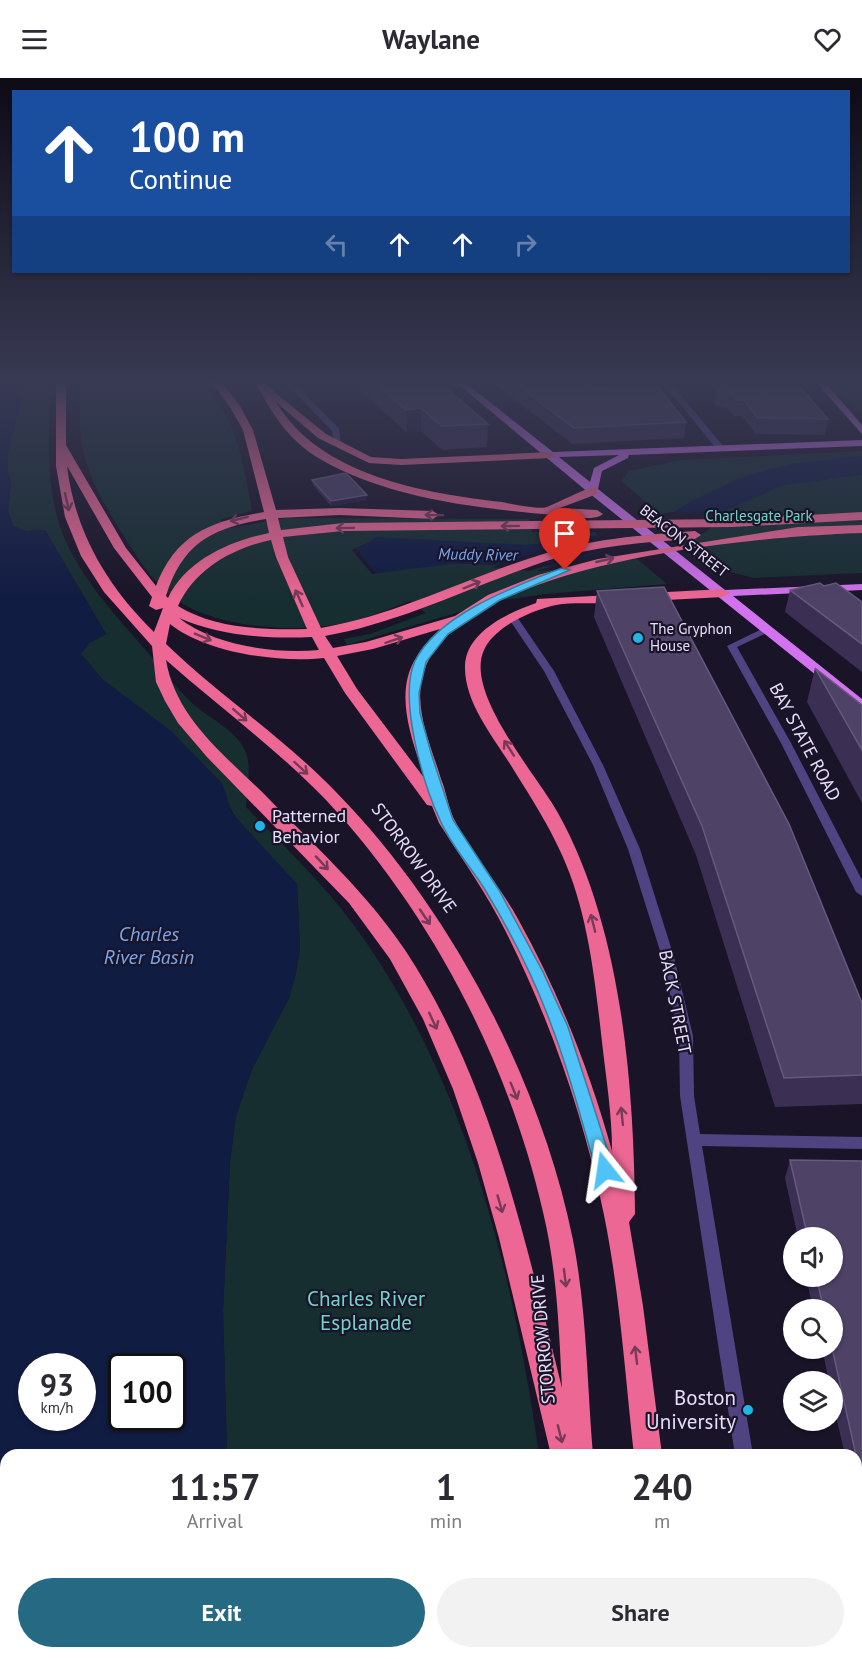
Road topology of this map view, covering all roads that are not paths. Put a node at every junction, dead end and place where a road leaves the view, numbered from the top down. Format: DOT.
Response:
graph roads {
  1 [pos="62,454"];
  2 [pos="67,454"];
  3 [pos="254,454"];
  4 [pos="324,454"];
  5 [pos="354,454"];
  6 [pos="586,454"];
  7 [pos="633,454"];
  8 [pos="550,455"];
  9 [pos="593,491"];
  10 [pos="862,516"];
  11 [pos="799,518"];
  12 [pos="862,529"];
  13 [pos="808,531"];
  14 [pos="862,587"];
  15 [pos="723,593"];
  16 [pos="162,600"];
  17 [pos="552,602"];
  18 [pos="512,616"];
  19 [pos="768,629"];
  20 [pos="159,662"];
  21 [pos="862,705"];
  22 [pos="433,801"];
  23 [pos="862,892"];
  24 [pos="696,1140"];
  25 [pos="862,1143"];
  26 [pos="623,1258"];
  27 [pos="564,1449"];
  28 [pos="579,1449"];
  29 [pos="647,1449"];
  30 [pos="743,1449"];
  1 -- 28 [label="highway, STORROW DRIVE, one-way"];
  2 -- 16 [label="highway"];
  22 -- 3 [label="highway, one-way"];
  4 -- 11 [label="highway"];
  5 -- 8 [label="highway"];
  6 -- 8 [label="main road"];
  7 -- 9 [label="main road"];
  8 -- 9 [label="main road, BEACON STREET"];
  9 -- 15 [label="main road, BEACON STREET"];
  9 -- 20 [label="highway, one-way"];
  10 -- 11 [label="highway"];
  11 -- 20 [label="highway, one-way"];
  12 -- 13 [label="highway"];
  16 -- 13 [label="highway, one-way"];
  26 -- 13 [label="highway, one-way"];
  14 -- 15 [label="main road"];
  15 -- 17 [label="highway"];
  15 -- 19 [label="main road, BEACON STREET"];
  16 -- 17 [label="highway, one-way"];
  17 -- 18 [label="highway"];
  18 -- 24 [label="street, BACK STREET"];
  26 -- 18 [label="highway, one-way"];
  19 -- 21 [label="main road, BEACON STREET"];
  19 -- 23 [label="street, BAY STATE ROAD"];
  20 -- 27 [label="highway, one-way"];
  24 -- 25 [label="street"];
  24 -- 30 [label="street, BACK STREET"];
  29 -- 26 [label="highway, one-way"];
}
